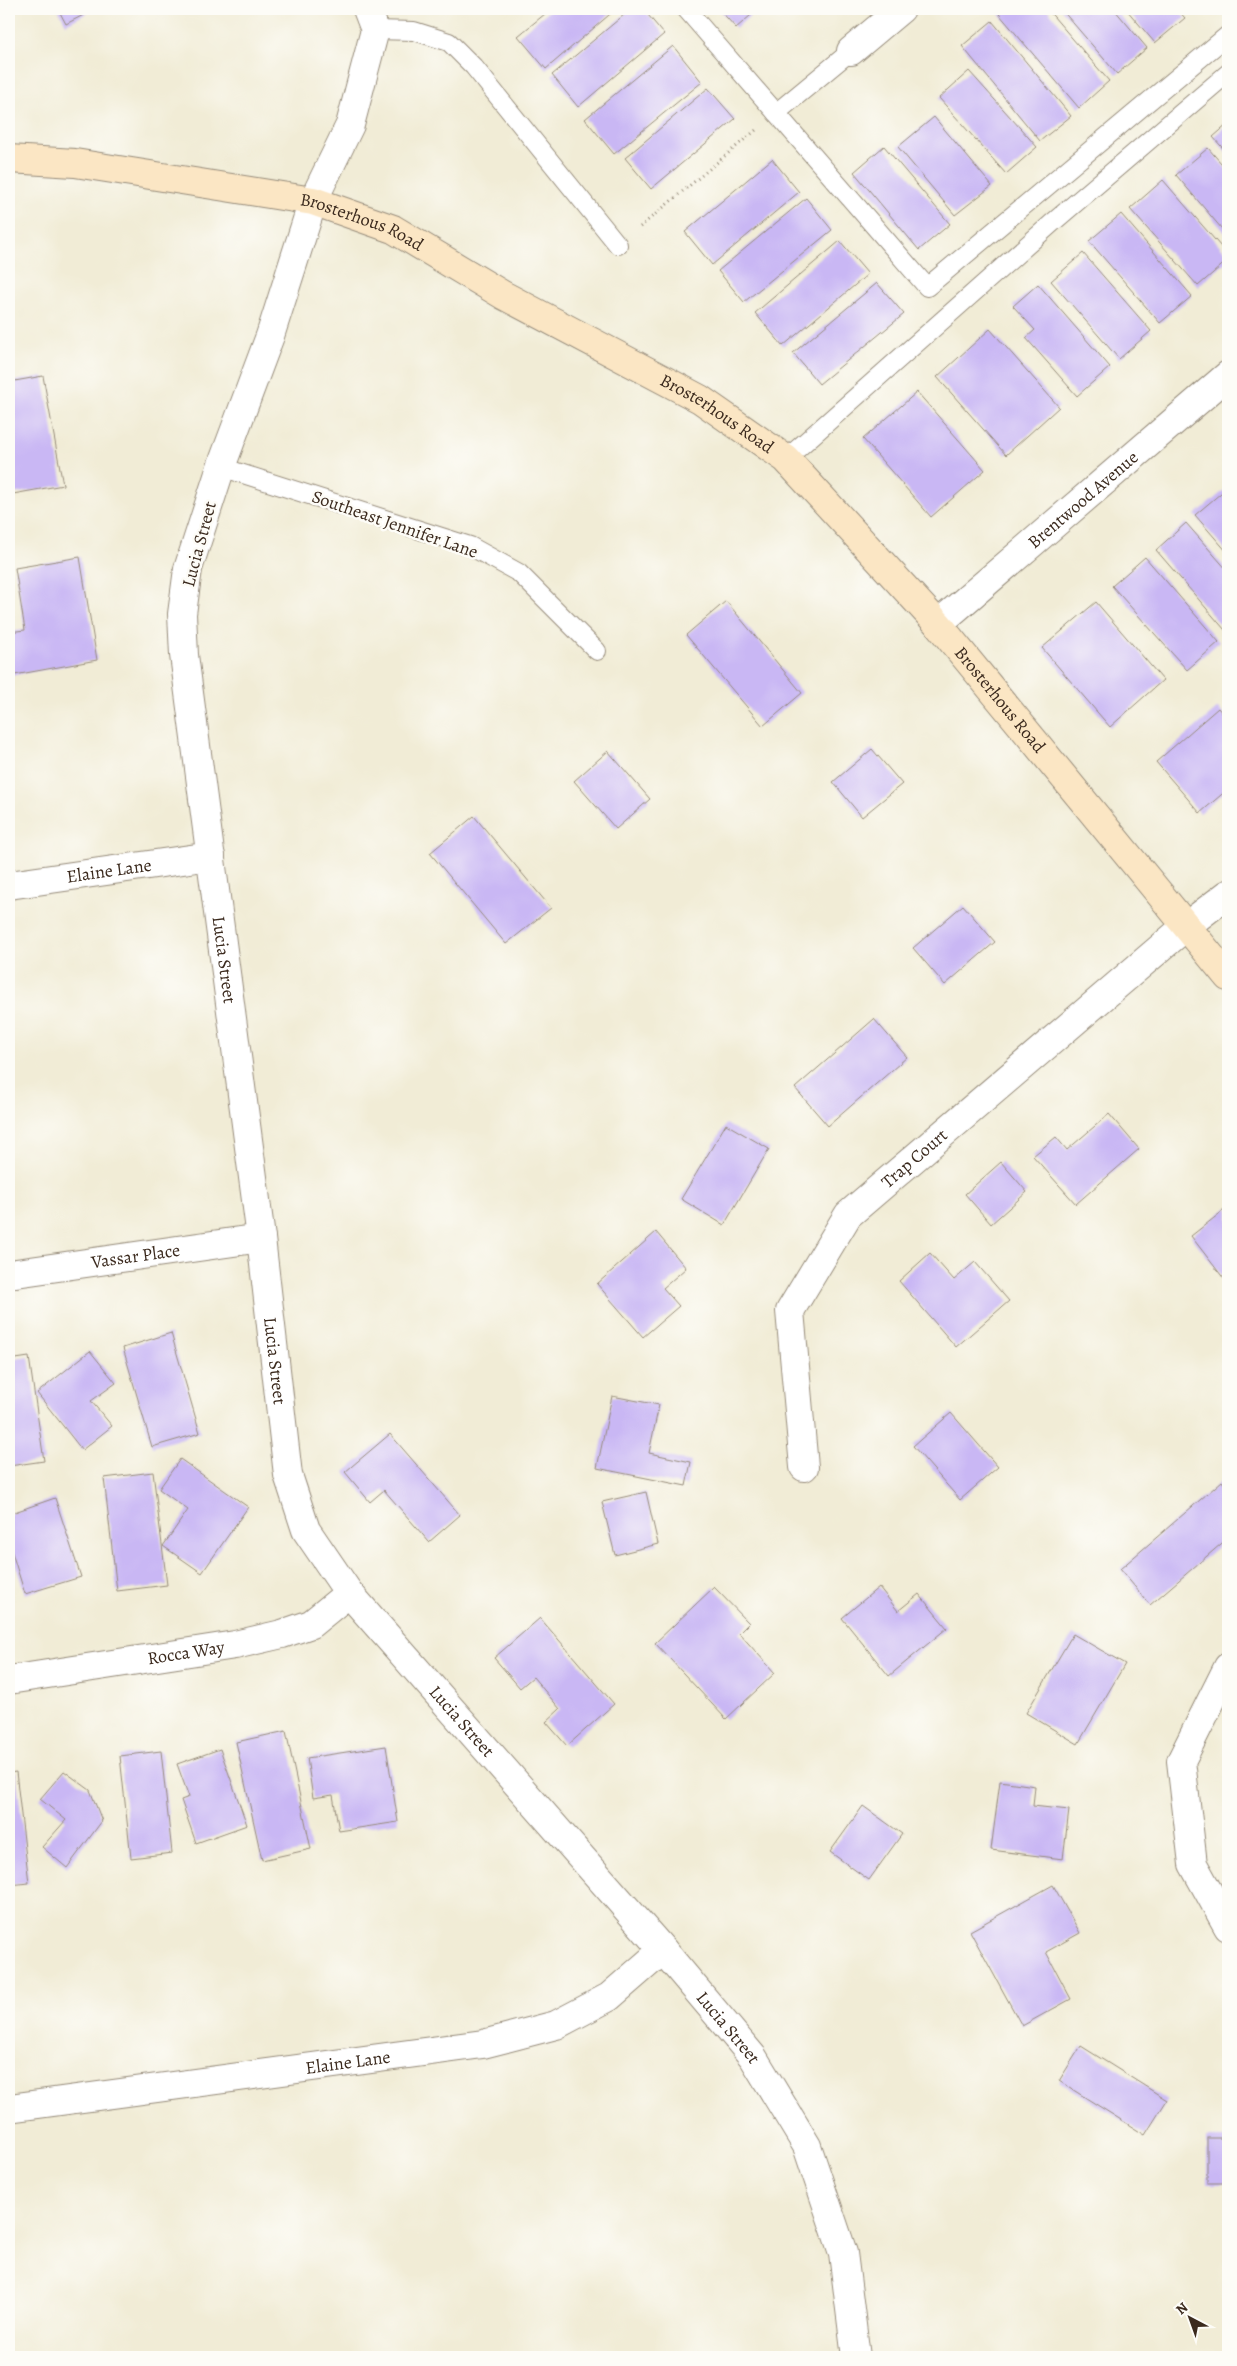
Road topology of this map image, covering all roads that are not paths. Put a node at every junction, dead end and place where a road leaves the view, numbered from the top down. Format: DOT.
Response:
graph roads {
  1 [pos="686,9"];
  2 [pos="901,9"];
  3 [pos="371,20"];
  4 [pos="1228,35"];
  5 [pos="851,50"];
  6 [pos="1228,73"];
  7 [pos="776,113"];
  8 [pos="9,159"];
  9 [pos="313,201"];
  10 [pos="618,245"];
  11 [pos="1228,374"];
  12 [pos="786,459"];
  13 [pos="221,467"];
  14 [pos="938,624"];
  15 [pos="597,651"];
  16 [pos="210,856"];
  17 [pos="9,885"];
  18 [pos="1228,894"];
  19 [pos="1186,927"];
  20 [pos="1228,977"];
  21 [pos="260,1238"];
  22 [pos="9,1274"];
  23 [pos="804,1466"];
  24 [pos="349,1593"];
  25 [pos="1228,1667"];
  26 [pos="9,1680"];
  27 [pos="1228,1927"];
  28 [pos="663,1950"];
  29 [pos="9,2108"];
  30 [pos="856,2357"];
  1 -- 7 [label="lane"];
  2 -- 5 [label="street"];
  3 -- 9 [label="street, Lucia Street"];
  3 -- 10 [label="lane"];
  4 -- 7 [label="lane"];
  5 -- 7 [label="lane"];
  6 -- 12 [label="lane"];
  8 -- 9 [label="street, Brosterhous Road"];
  9 -- 12 [label="street, Brosterhous Road"];
  9 -- 13 [label="street, Lucia Street"];
  11 -- 14 [label="street, Brentwood Avenue"];
  12 -- 14 [label="street, Brosterhous Road"];
  13 -- 15 [label="lane, Southeast Jennifer Lane"];
  13 -- 16 [label="street, Lucia Street"];
  14 -- 19 [label="street, Brosterhous Road"];
  16 -- 17 [label="street, Elaine Lane"];
  16 -- 21 [label="street, Lucia Street"];
  18 -- 19 [label="street, Trap Court"];
  19 -- 20 [label="street, Brosterhous Road"];
  19 -- 23 [label="street, Trap Court"];
  21 -- 22 [label="street, Vassar Place"];
  21 -- 24 [label="street, Lucia Street"];
  24 -- 26 [label="street, Rocca Way"];
  24 -- 28 [label="street, Lucia Street"];
  25 -- 27 [label="street"];
  28 -- 29 [label="street, Elaine Lane"];
  28 -- 30 [label="street, Lucia Street"];
}
